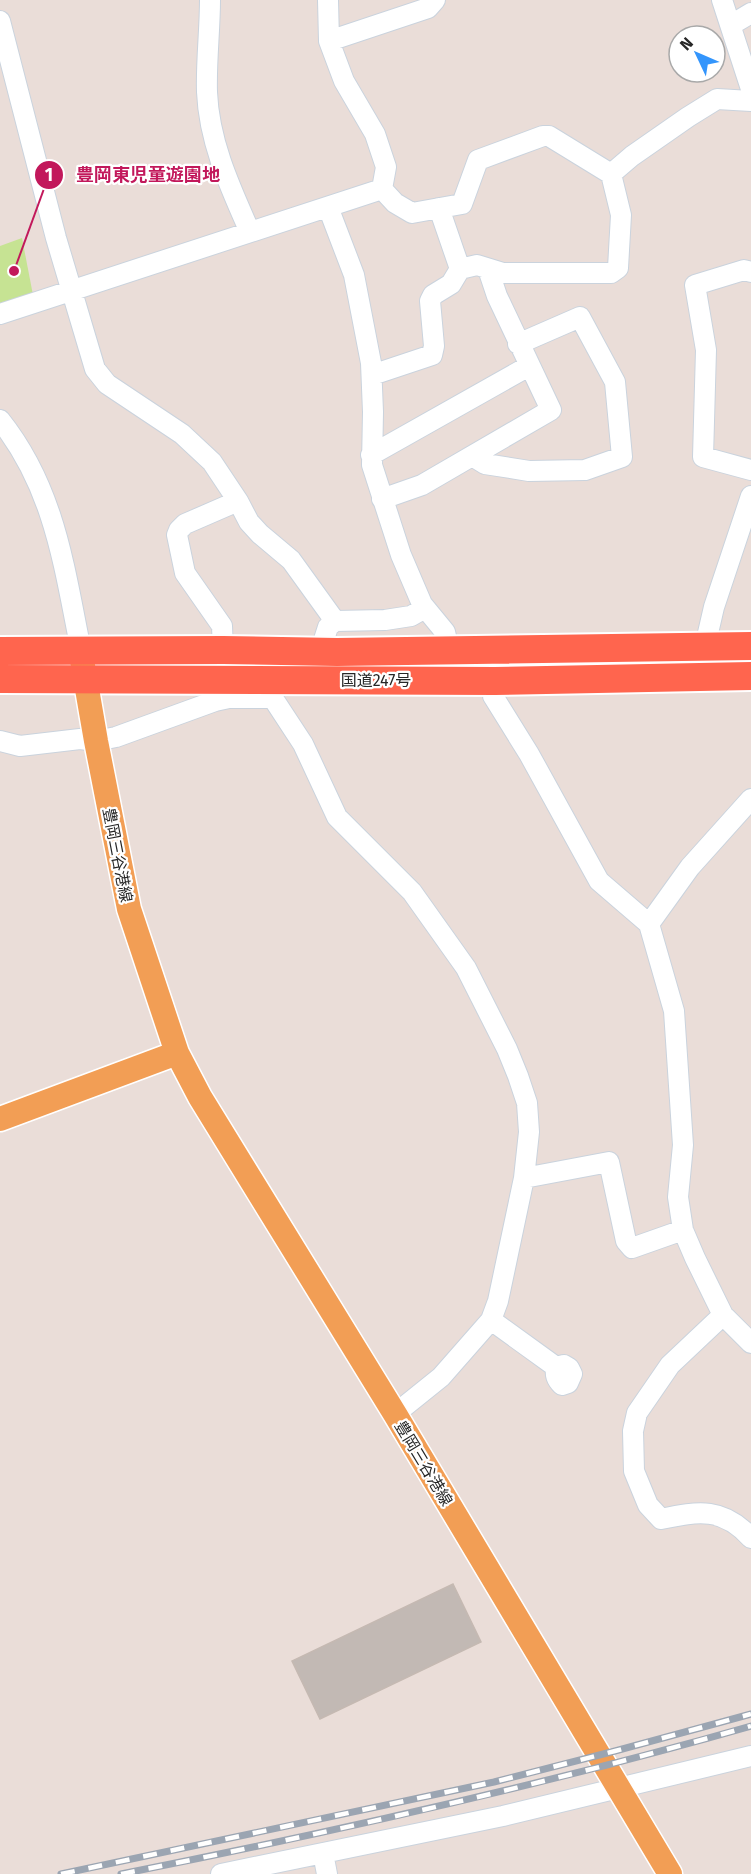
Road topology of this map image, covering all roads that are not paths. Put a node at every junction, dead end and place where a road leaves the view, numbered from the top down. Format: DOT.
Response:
graph roads {
  1 [pos="210,0"];
  2 [pos="328,0"];
  3 [pos="435,0"];
  4 [pos="722,0"];
  5 [pos="751,14"];
  6 [pos="0,21"];
  7 [pos="731,25"];
  8 [pos="329,41"];
  9 [pos="751,89"];
  10 [pos="751,101"];
  11 [pos="611,174"];
  12 [pos="382,189"];
  13 [pos="328,207"];
  14 [pos="439,208"];
  15 [pos="250,232"];
  16 [pos="460,269"];
  17 [pos="488,269"];
  18 [pos="751,272"];
  19 [pos="72,292"];
  20 [pos="0,314"];
  21 [pos="517,341"];
  22 [pos="529,366"];
  23 [pos="372,375"];
  24 [pos="0,420"];
  25 [pos="371,455"];
  26 [pos="472,456"];
  27 [pos="751,470"];
  28 [pos="751,496"];
  29 [pos="382,499"];
  30 [pos="238,501"];
  31 [pos="425,608"];
  32 [pos="335,621"];
  33 [pos="705,646"];
  34 [pos="751,646"];
  35 [pos="448,649"];
  36 [pos="81,650"];
  37 [pos="223,650"];
  38 [pos="0,651"];
  39 [pos="320,651"];
  40 [pos="751,676"];
  41 [pos="0,679"];
  42 [pos="86,681"];
  43 [pos="495,681"];
  44 [pos="267,689"];
  45 [pos="0,741"];
  46 [pos="96,741"];
  47 [pos="751,799"];
  48 [pos="649,924"];
  49 [pos="177,1053"];
  50 [pos="0,1119"];
  51 [pos="524,1178"];
  52 [pos="683,1230"];
  53 [pos="723,1315"];
  54 [pos="491,1320"];
  55 [pos="751,1343"];
  56 [pos="556,1367"];
  57 [pos="395,1414"];
  58 [pos="751,1538"];
  59 [pos="749,1761"];
  60 [pos="617,1788"];
  61 [pos="323,1853"];
  62 [pos="221,1874"];
  63 [pos="327,1874"];
  64 [pos="670,1874"];
  1 -- 15 [label="street"];
  2 -- 8 [label="street"];
  3 -- 8 [label="street"];
  4 -- 7 [label="street"];
  5 -- 7 [label="street"];
  6 -- 19 [label="street"];
  7 -- 9 [label="street"];
  8 -- 12 [label="street"];
  10 -- 11 [label="street"];
  11 -- 14 [label="street"];
  11 -- 17 [label="street"];
  12 -- 13 [label="street"];
  12 -- 14 [label="street"];
  13 -- 15 [label="street"];
  13 -- 23 [label="street"];
  14 -- 16 [label="street"];
  15 -- 19 [label="street"];
  16 -- 17 [label="street"];
  16 -- 23 [label="street"];
  17 -- 21 [label="street"];
  18 -- 27 [label="street"];
  19 -- 20 [label="street"];
  19 -- 30 [label="street"];
  21 -- 22 [label="street"];
  21 -- 26 [label="street"];
  22 -- 25 [label="street"];
  22 -- 26 [label="street"];
  23 -- 25 [label="street"];
  24 -- 36 [label="street"];
  25 -- 29 [label="street"];
  26 -- 29 [label="street"];
  28 -- 33 [label="street"];
  29 -- 31 [label="street"];
  30 -- 32 [label="street"];
  30 -- 37 [label="street"];
  31 -- 32 [label="street"];
  31 -- 35 [label="street"];
  32 -- 39 [label="street"];
  33 -- 34 [label="highway, 国道247号"];
  33 -- 35 [label="highway, 国道247号"];
  35 -- 39 [label="highway, 国道247号"];
  36 -- 37 [label="highway, 国道247号"];
  36 -- 38 [label="highway, 国道247号"];
  36 -- 42 [label="main road, 豊岡三谷港線"];
  37 -- 39 [label="highway, 国道247号"];
  40 -- 43 [label="highway, 国道247号"];
  41 -- 42 [label="highway, 国道247号"];
  42 -- 44 [label="highway, 国道247号"];
  42 -- 46 [label="main road, 豊岡三谷港線"];
  43 -- 44 [label="highway, 国道247号"];
  43 -- 48 [label="street"];
  44 -- 46 [label="street"];
  44 -- 51 [label="street"];
  45 -- 46 [label="street"];
  46 -- 49 [label="main road, 豊岡三谷港線"];
  47 -- 48 [label="street"];
  48 -- 52 [label="street"];
  49 -- 50 [label="main road"];
  49 -- 57 [label="main road, 豊岡三谷港線"];
  51 -- 52 [label="street"];
  51 -- 54 [label="street"];
  52 -- 53 [label="street"];
  53 -- 55 [label="street"];
  53 -- 58 [label="street"];
  54 -- 56 [label="street"];
  54 -- 57 [label="street"];
  57 -- 60 [label="main road, 豊岡三谷港線"];
  59 -- 60 [label="street"];
  60 -- 61 [label="street"];
  60 -- 64 [label="main road, 豊岡三谷港線"];
  61 -- 62 [label="street"];
  61 -- 63 [label="street"];
}
